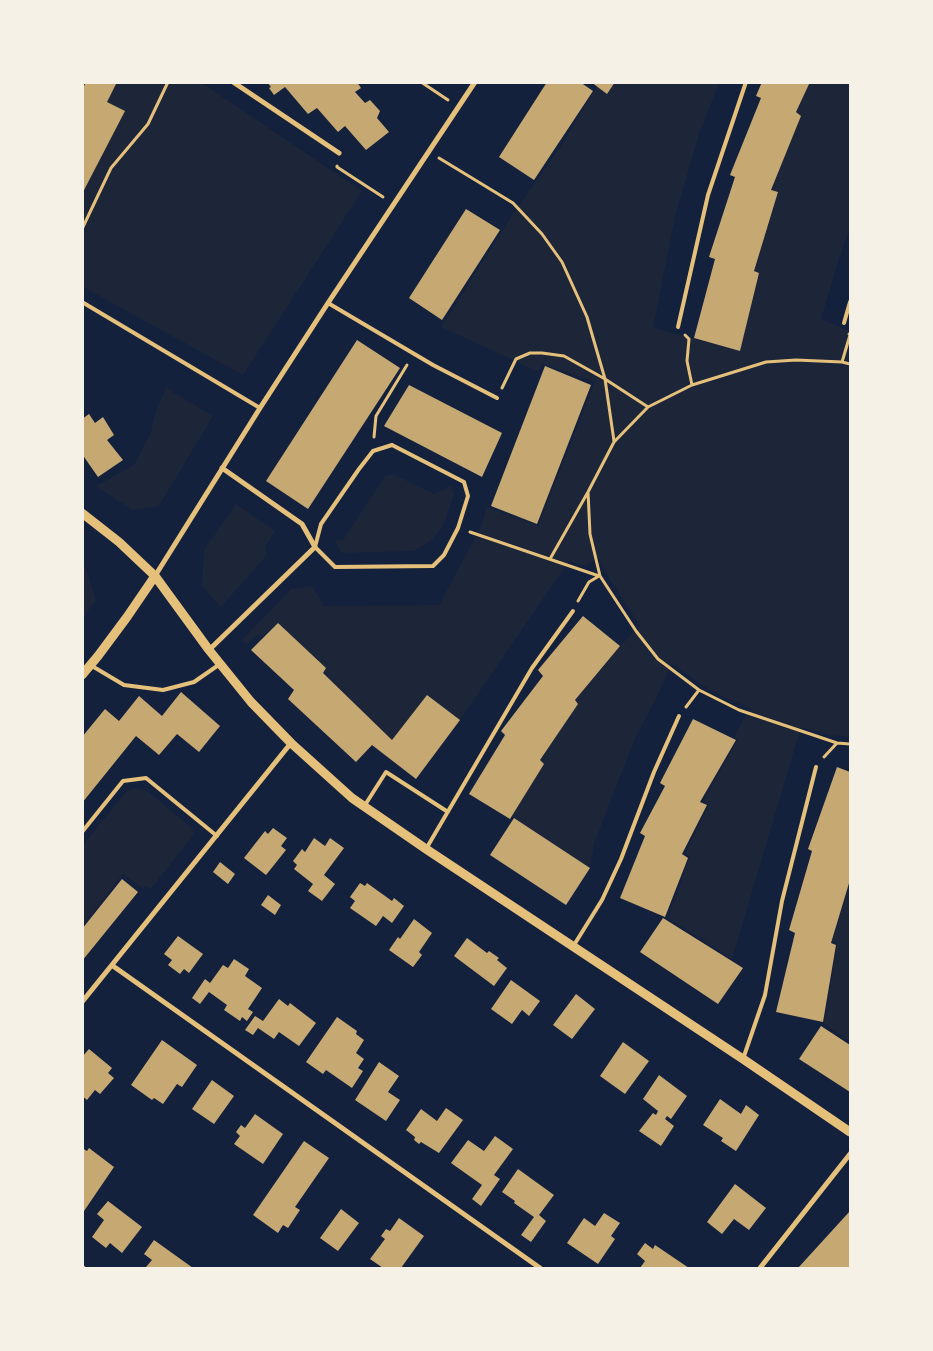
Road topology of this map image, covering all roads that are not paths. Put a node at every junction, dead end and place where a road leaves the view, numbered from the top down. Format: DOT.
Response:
graph roads {
  1 [pos="233,82"];
  2 [pos="475,82"];
  3 [pos="746,82"];
  4 [pos="339,153"];
  5 [pos="82,302"];
  6 [pos="850,302"];
  7 [pos="328,303"];
  8 [pos="844,323"];
  9 [pos="678,326"];
  10 [pos="497,398"];
  11 [pos="260,408"];
  12 [pos="222,468"];
  13 [pos="82,513"];
  14 [pos="315,547"];
  15 [pos="155,576"];
  16 [pos="573,611"];
  17 [pos="209,650"];
  18 [pos="220,664"];
  19 [pos="91,665"];
  20 [pos="82,675"];
  21 [pos="678,716"];
  22 [pos="291,743"];
  23 [pos="816,767"];
  24 [pos="364,806"];
  25 [pos="448,812"];
  26 [pos="82,832"];
  27 [pos="218,836"];
  28 [pos="426,849"];
  29 [pos="573,947"];
  30 [pos="112,966"];
  31 [pos="82,1002"];
  32 [pos="743,1059"];
  33 [pos="850,1132"];
  34 [pos="850,1154"];
  35 [pos="540,1268"];
  36 [pos="760,1268"];
  1 -- 4 [label="street"];
  2 -- 7 [label="street"];
  3 -- 9 [label="lane"];
  5 -- 11 [label="lane"];
  6 -- 8 [label="lane"];
  7 -- 10 [label="lane"];
  7 -- 11 [label="street"];
  11 -- 12 [label="street"];
  12 -- 14 [label="street"];
  12 -- 15 [label="street"];
  13 -- 15 [label="street"];
  14 -- 14 [label="lane"];
  14 -- 17 [label="street"];
  15 -- 17 [label="street"];
  15 -- 19 [label="street"];
  16 -- 25 [label="lane"];
  17 -- 18 [label="street"];
  18 -- 19 [label="lane"];
  18 -- 22 [label="street"];
  19 -- 20 [label="street"];
  21 -- 29 [label="lane"];
  22 -- 24 [label="street"];
  22 -- 27 [label="street"];
  23 -- 32 [label="lane"];
  24 -- 25 [label="lane"];
  24 -- 28 [label="street"];
  25 -- 28 [label="lane"];
  26 -- 27 [label="lane"];
  27 -- 30 [label="street"];
  28 -- 29 [label="street"];
  29 -- 32 [label="street"];
  30 -- 31 [label="street"];
  30 -- 35 [label="street"];
  32 -- 33 [label="street"];
  34 -- 36 [label="street"];
}
